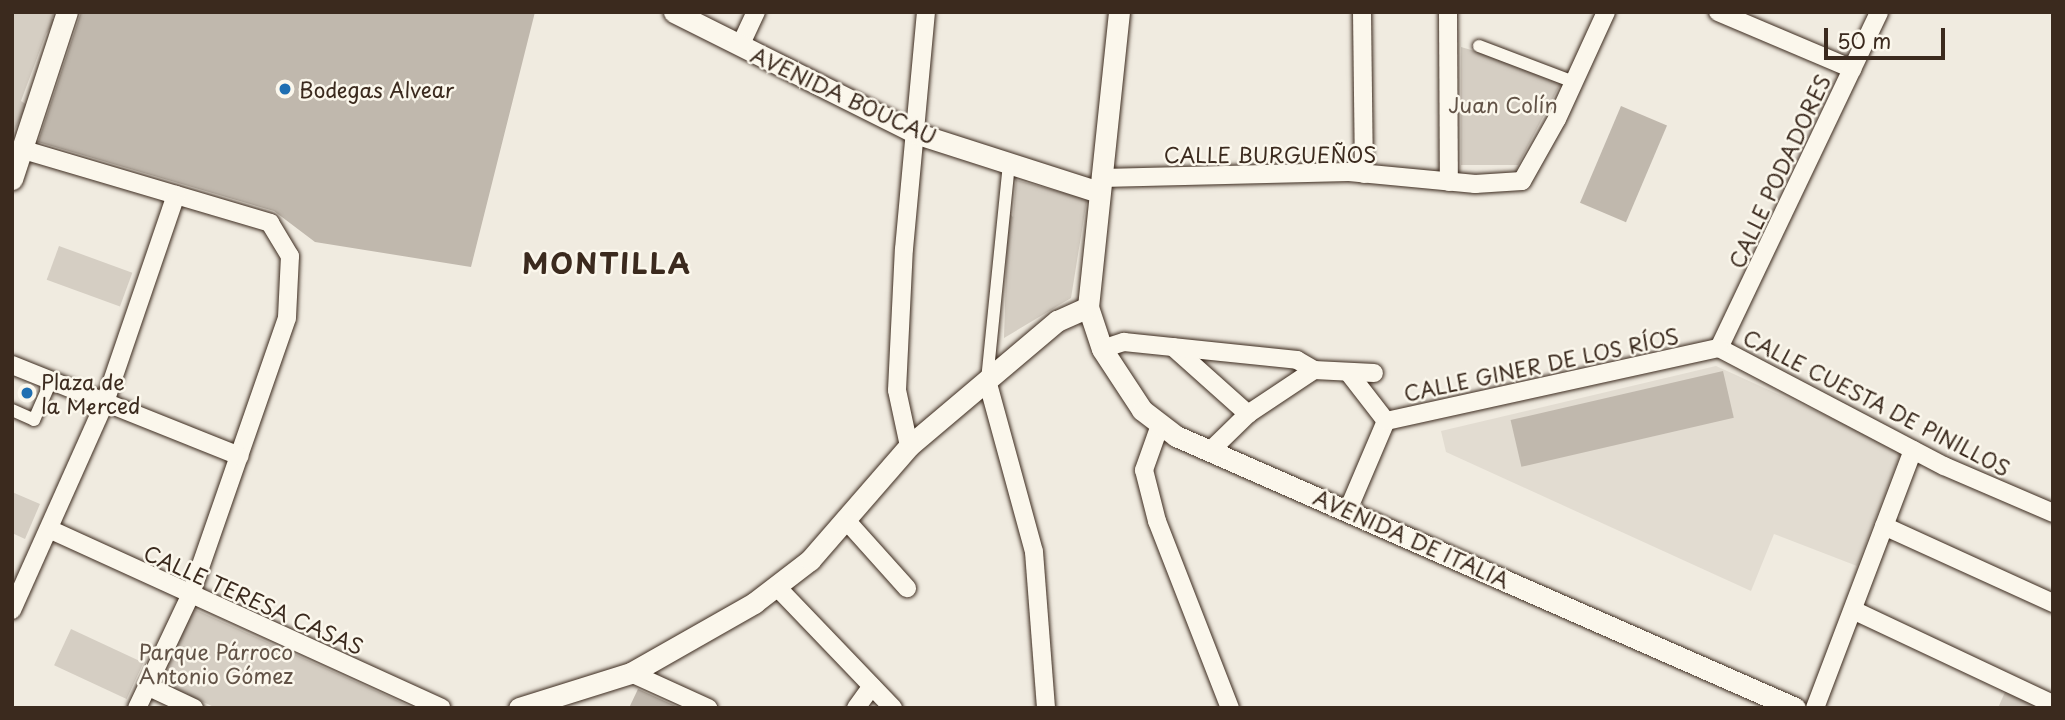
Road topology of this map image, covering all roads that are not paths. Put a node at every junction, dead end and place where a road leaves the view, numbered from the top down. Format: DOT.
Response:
graph roads {
  1 [pos="67,12"];
  2 [pos="674,12"];
  3 [pos="756,12"];
  4 [pos="926,12"];
  5 [pos="1119,12"];
  6 [pos="1362,12"];
  7 [pos="1448,12"];
  8 [pos="1606,12"];
  9 [pos="1718,12"];
  10 [pos="1879,12"];
  11 [pos="740,46"];
  12 [pos="1479,46"];
  13 [pos="1852,69"];
  14 [pos="1574,82"];
  15 [pos="918,134"];
  16 [pos="24,150"];
  17 [pos="1009,163"];
  18 [pos="1364,174"];
  19 [pos="12,179"];
  20 [pos="1449,182"];
  21 [pos="1101,185"];
  22 [pos="176,195"];
  23 [pos="1088,307"];
  24 [pos="1173,347"];
  25 [pos="1719,348"];
  26 [pos="1102,349"];
  27 [pos="12,365"];
  28 [pos="1314,370"];
  29 [pos="1348,372"];
  30 [pos="1374,373"];
  31 [pos="987,380"];
  32 [pos="51,381"];
  33 [pos="106,402"];
  34 [pos="12,410"];
  35 [pos="1248,414"];
  36 [pos="1385,421"];
  37 [pos="1160,425"];
  38 [pos="908,446"];
  39 [pos="1913,450"];
  40 [pos="1210,451"];
  41 [pos="240,456"];
  42 [pos="1348,510"];
  43 [pos="2053,513"];
  44 [pos="845,519"];
  45 [pos="1884,526"];
  46 [pos="48,529"];
  47 [pos="776,586"];
  48 [pos="907,588"];
  49 [pos="190,596"];
  50 [pos="2053,603"];
  51 [pos="12,610"];
  52 [pos="1853,610"];
  53 [pos="631,673"];
  54 [pos="872,686"];
  55 [pos="147,687"];
  56 [pos="2053,705"];
  57 [pos="137,708"];
  58 [pos="194,708"];
  59 [pos="441,708"];
  60 [pos="519,708"];
  61 [pos="708,708"];
  62 [pos="856,708"];
  63 [pos="893,708"];
  64 [pos="1046,708"];
  65 [pos="1230,708"];
  66 [pos="1794,708"];
  67 [pos="1815,708"];
  1 -- 16 [label="street"];
  2 -- 11 [label="street, AVENIDA BOUCAU"];
  3 -- 11 [label="street"];
  4 -- 15 [label="street"];
  5 -- 21 [label="street, AVENIDA DE ITALIA"];
  6 -- 18 [label="street"];
  7 -- 20 [label="street"];
  8 -- 14 [label="street"];
  9 -- 13 [label="street"];
  10 -- 13 [label="street, CALLE PODADORES"];
  11 -- 15 [label="street, AVENIDA BOUCAU"];
  12 -- 14 [label="street"];
  13 -- 25 [label="street, CALLE PODADORES"];
  14 -- 20 [label="street, CALLE BURGUEÑOS"];
  15 -- 17 [label="street, AVENIDA BOUCAU"];
  15 -- 38 [label="street"];
  16 -- 19 [label="street"];
  16 -- 22 [label="street"];
  17 -- 21 [label="street, AVENIDA BOUCAU"];
  17 -- 31 [label="street"];
  18 -- 20 [label="street, CALLE BURGUEÑOS"];
  18 -- 21 [label="street, CALLE BURGUEÑOS"];
  21 -- 23 [label="street, AVENIDA DE ITALIA"];
  22 -- 33 [label="street"];
  22 -- 41 [label="street"];
  23 -- 26 [label="street, AVENIDA DE ITALIA"];
  23 -- 31 [label="street"];
  24 -- 26 [label="street"];
  24 -- 28 [label="street"];
  24 -- 35 [label="street"];
  25 -- 36 [label="street, CALLE GINER DE LOS RÍOS"];
  25 -- 39 [label="street, CALLE CUESTA DE PINILLOS"];
  26 -- 37 [label="street, AVENIDA DE ITALIA"];
  27 -- 32 [label="street"];
  28 -- 29 [label="street"];
  28 -- 35 [label="street"];
  29 -- 30 [label="street"];
  29 -- 36 [label="street"];
  31 -- 38 [label="street"];
  31 -- 64 [label="street"];
  32 -- 33 [label="street"];
  32 -- 34 [label="street"];
  33 -- 41 [label="street"];
  33 -- 46 [label="street"];
  35 -- 40 [label="street"];
  36 -- 42 [label="street, CALLE GINER DE LOS RÍOS"];
  37 -- 40 [label="street, AVENIDA DE ITALIA"];
  37 -- 65 [label="street"];
  38 -- 44 [label="street"];
  39 -- 43 [label="street, CALLE CUESTA DE PINILLOS"];
  39 -- 45 [label="street"];
  40 -- 42 [label="street, AVENIDA DE ITALIA"];
  41 -- 49 [label="street"];
  42 -- 66 [label="street, AVENIDA DE ITALIA"];
  44 -- 47 [label="street"];
  44 -- 48 [label="street"];
  45 -- 50 [label="street"];
  45 -- 52 [label="street"];
  46 -- 49 [label="street, CALLE TERESA CASAS"];
  46 -- 51 [label="street"];
  47 -- 53 [label="street"];
  47 -- 54 [label="street"];
  49 -- 55 [label="street"];
  49 -- 59 [label="street, CALLE TERESA CASAS"];
  52 -- 56 [label="street"];
  52 -- 67 [label="street"];
  53 -- 60 [label="street"];
  53 -- 61 [label="street"];
  54 -- 62 [label="street"];
  54 -- 63 [label="street"];
  55 -- 57 [label="street"];
  55 -- 58 [label="street"];
}
